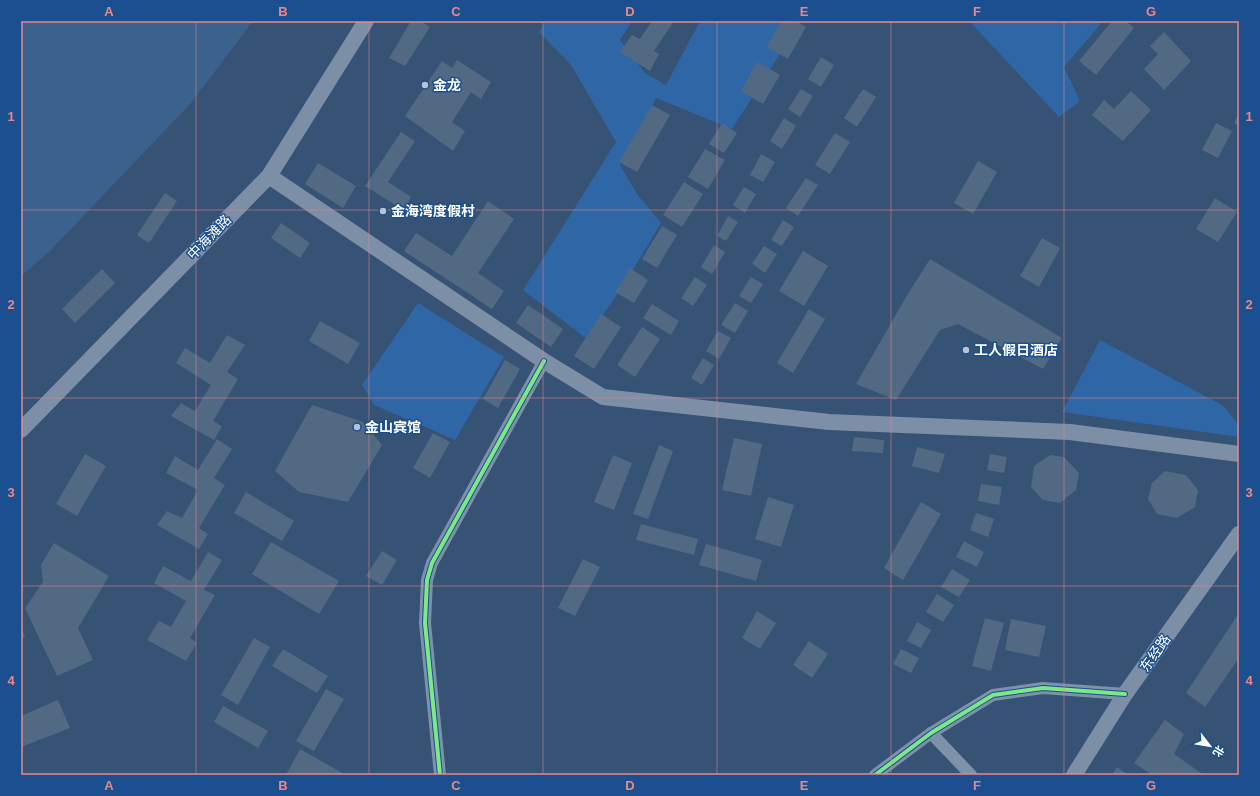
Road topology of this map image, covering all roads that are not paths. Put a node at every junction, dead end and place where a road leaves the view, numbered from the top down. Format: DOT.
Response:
graph roads {
  1 [pos="366,21"];
  2 [pos="269,176"];
  3 [pos="544,361"];
  4 [pos="21,430"];
  5 [pos="1239,454"];
  6 [pos="1239,534"];
  7 [pos="1125,694"];
  8 [pos="931,734"];
  9 [pos="440,775"];
  10 [pos="875,775"];
  11 [pos="971,775"];
  12 [pos="1074,775"];
  1 -- 2 [label="main road, 中海滩路"];
  2 -- 3 [label="main road"];
  2 -- 4 [label="main road, 中海滩路"];
  3 -- 5 [label="main road"];
  3 -- 9 [label="street"];
  6 -- 7 [label="main road, 东经路"];
  7 -- 8 [label="street"];
  7 -- 12 [label="main road, 东经路"];
  8 -- 10 [label="street"];
  8 -- 11 [label="street"];
}
